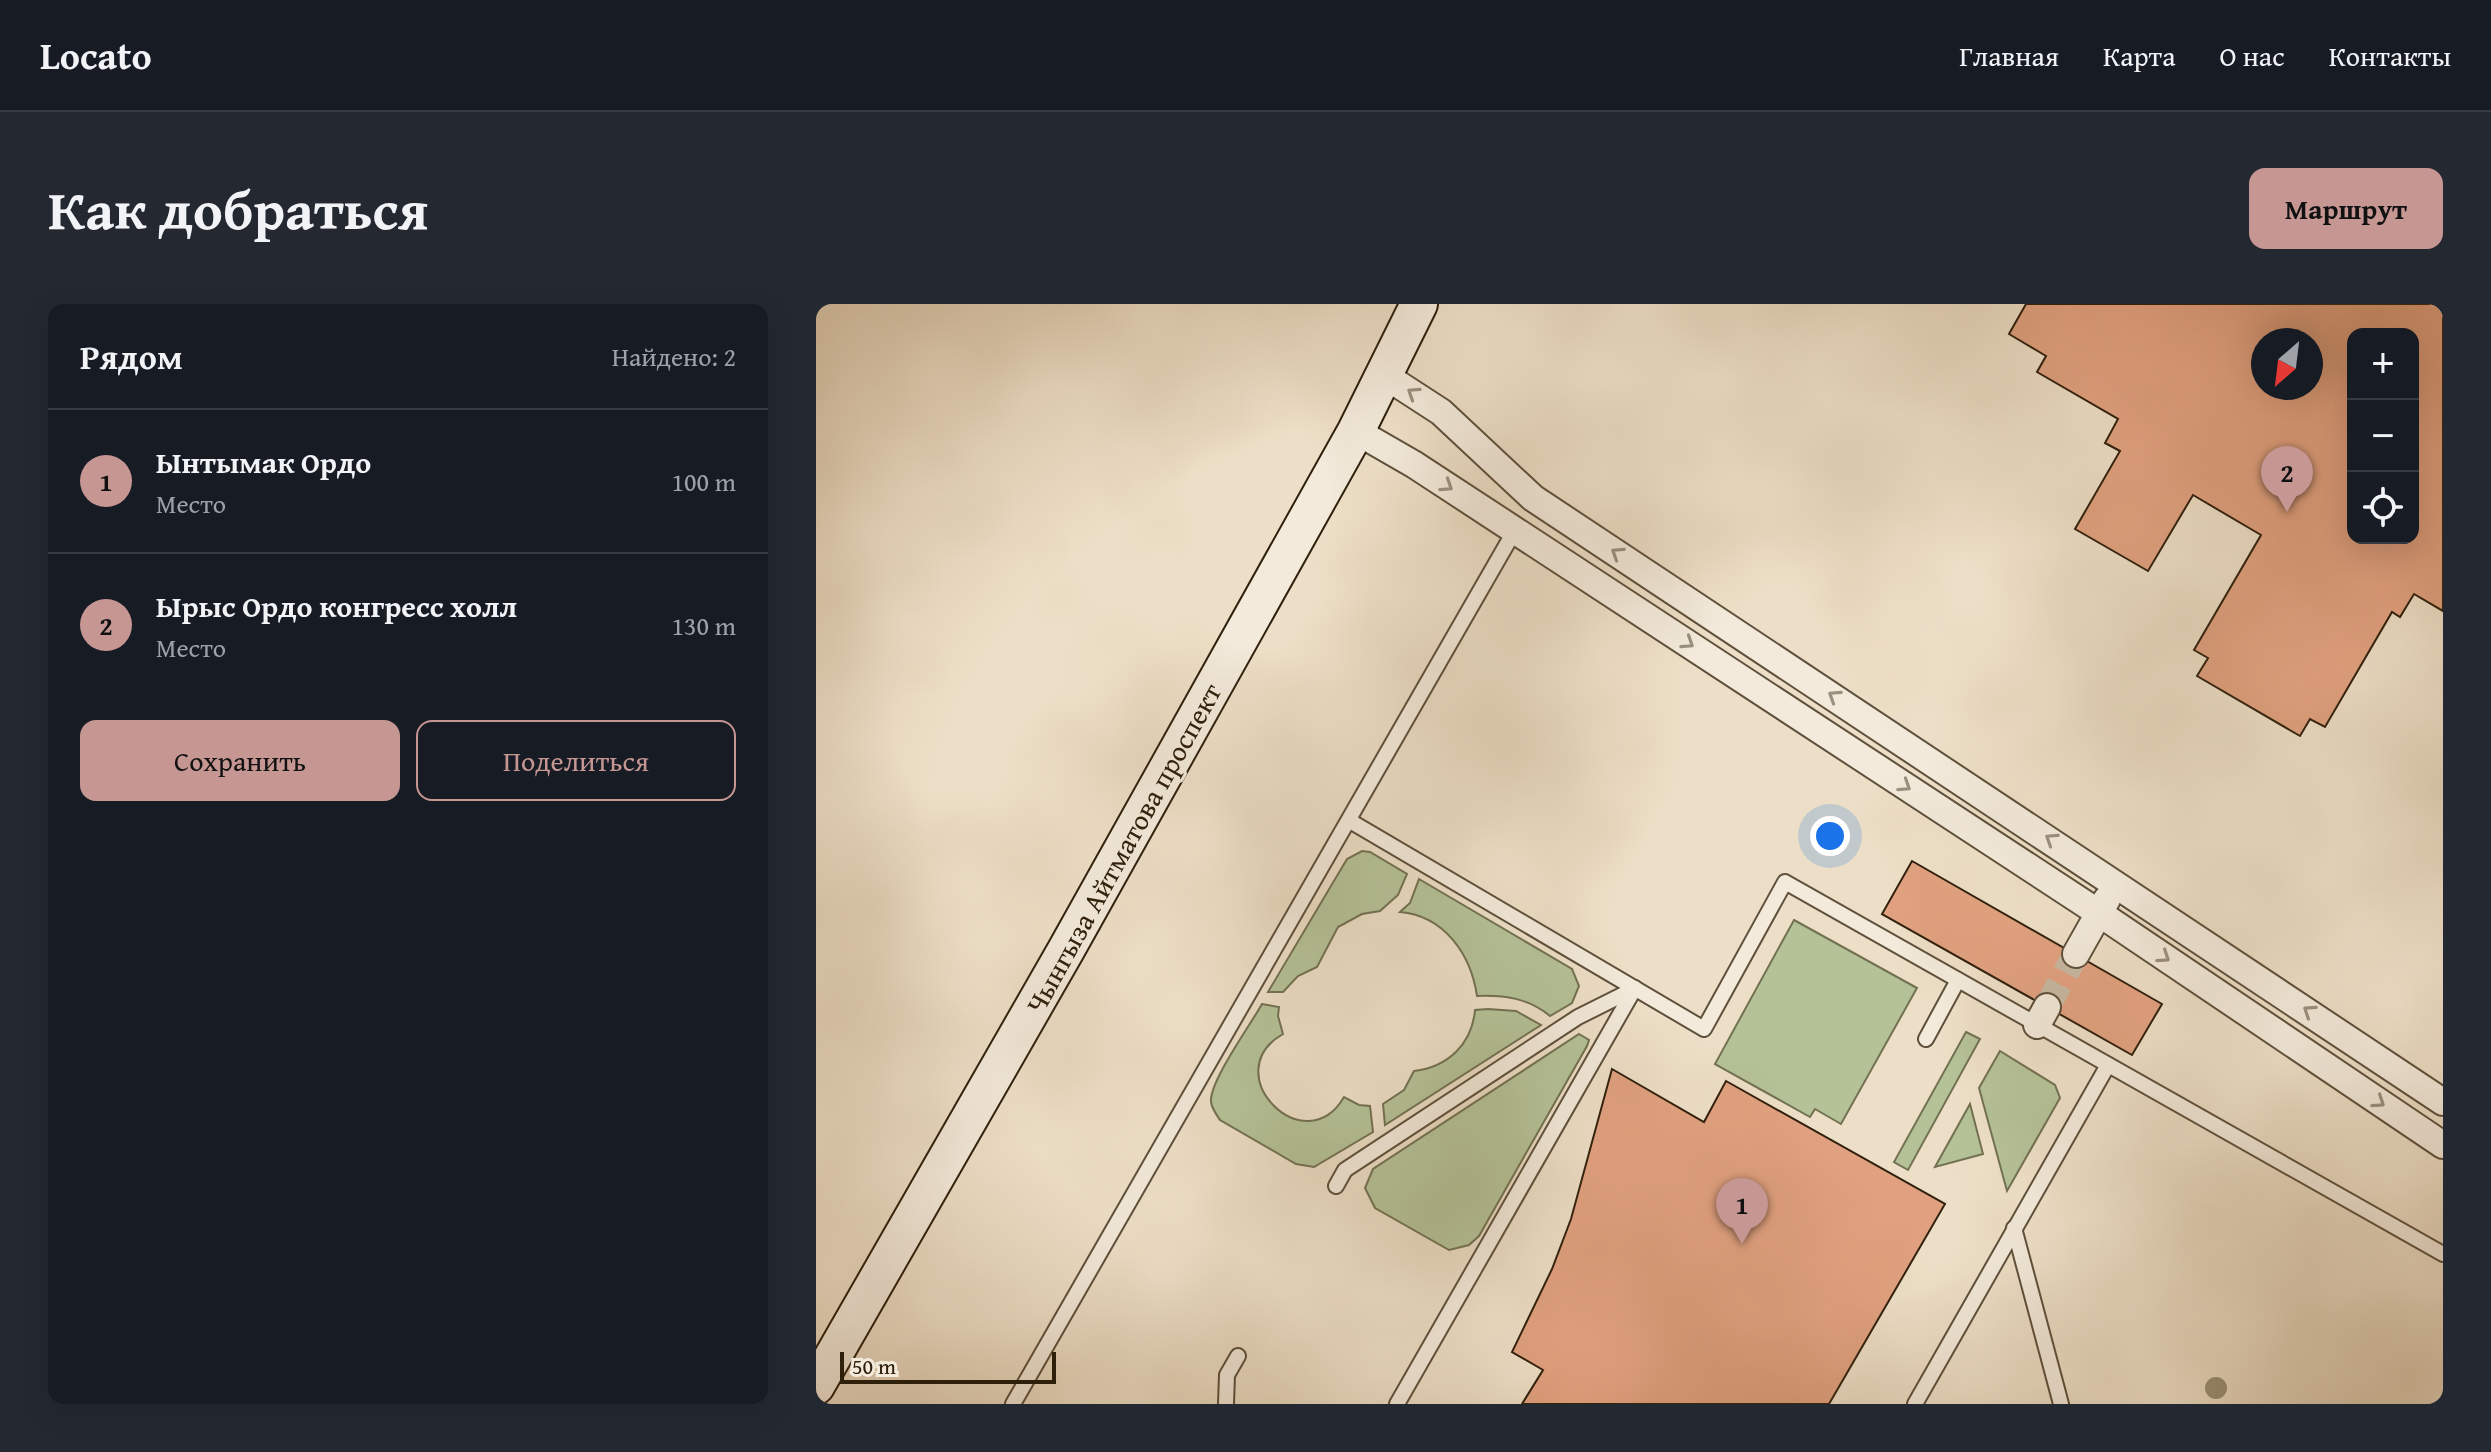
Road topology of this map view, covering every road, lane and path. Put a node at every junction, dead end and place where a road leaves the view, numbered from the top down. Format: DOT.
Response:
graph roads {
  1 [pos="1419,304"];
  2 [pos="1384,375"];
  3 [pos="1356,431"];
  4 [pos="1533,498"];
  5 [pos="1515,530"];
  6 [pos="1350,821"];
  7 [pos="2116,882"];
  8 [pos="2099,913"];
  9 [pos="2076,954"];
  10 [pos="1958,980"];
  11 [pos="1635,988"];
  12 [pos="1926,1039"];
  13 [pos="2108,1065"];
  14 [pos="2443,1102"];
  15 [pos="2443,1145"];
  16 [pos="1336,1186"];
  17 [pos="2014,1228"];
  18 [pos="2443,1254"];
  19 [pos="1238,1356"];
  20 [pos="816,1386"];
  21 [pos="1013,1404"];
  22 [pos="1226,1404"];
  23 [pos="1397,1404"];
  24 [pos="1915,1404"];
  25 [pos="2061,1404"];
  1 -- 2 [label="main road, Чынгыза Айтматова проспект"];
  2 -- 3 [label="main road, Чынгыза Айтматова проспект"];
  4 -- 2 [label="street, one-way"];
  3 -- 5 [label="street, one-way"];
  3 -- 20 [label="main road, Чынгыза Айтматова проспект"];
  4 -- 5 [label="street"];
  7 -- 4 [label="street, one-way"];
  5 -- 6 [label="lane"];
  5 -- 8 [label="street, one-way"];
  6 -- 11 [label="lane"];
  6 -- 21 [label="lane"];
  7 -- 8 [label="street"];
  14 -- 7 [label="street, one-way"];
  8 -- 9 [label="street"];
  8 -- 15 [label="street, one-way"];
  10 -- 11 [label="lane"];
  10 -- 12 [label="lane"];
  10 -- 13 [label="lane"];
  11 -- 16 [label="lane"];
  11 -- 23 [label="lane"];
  13 -- 17 [label="lane"];
  13 -- 18 [label="lane"];
  17 -- 24 [label="lane"];
  17 -- 25 [label="lane"];
  19 -- 22 [label="lane"];
}
